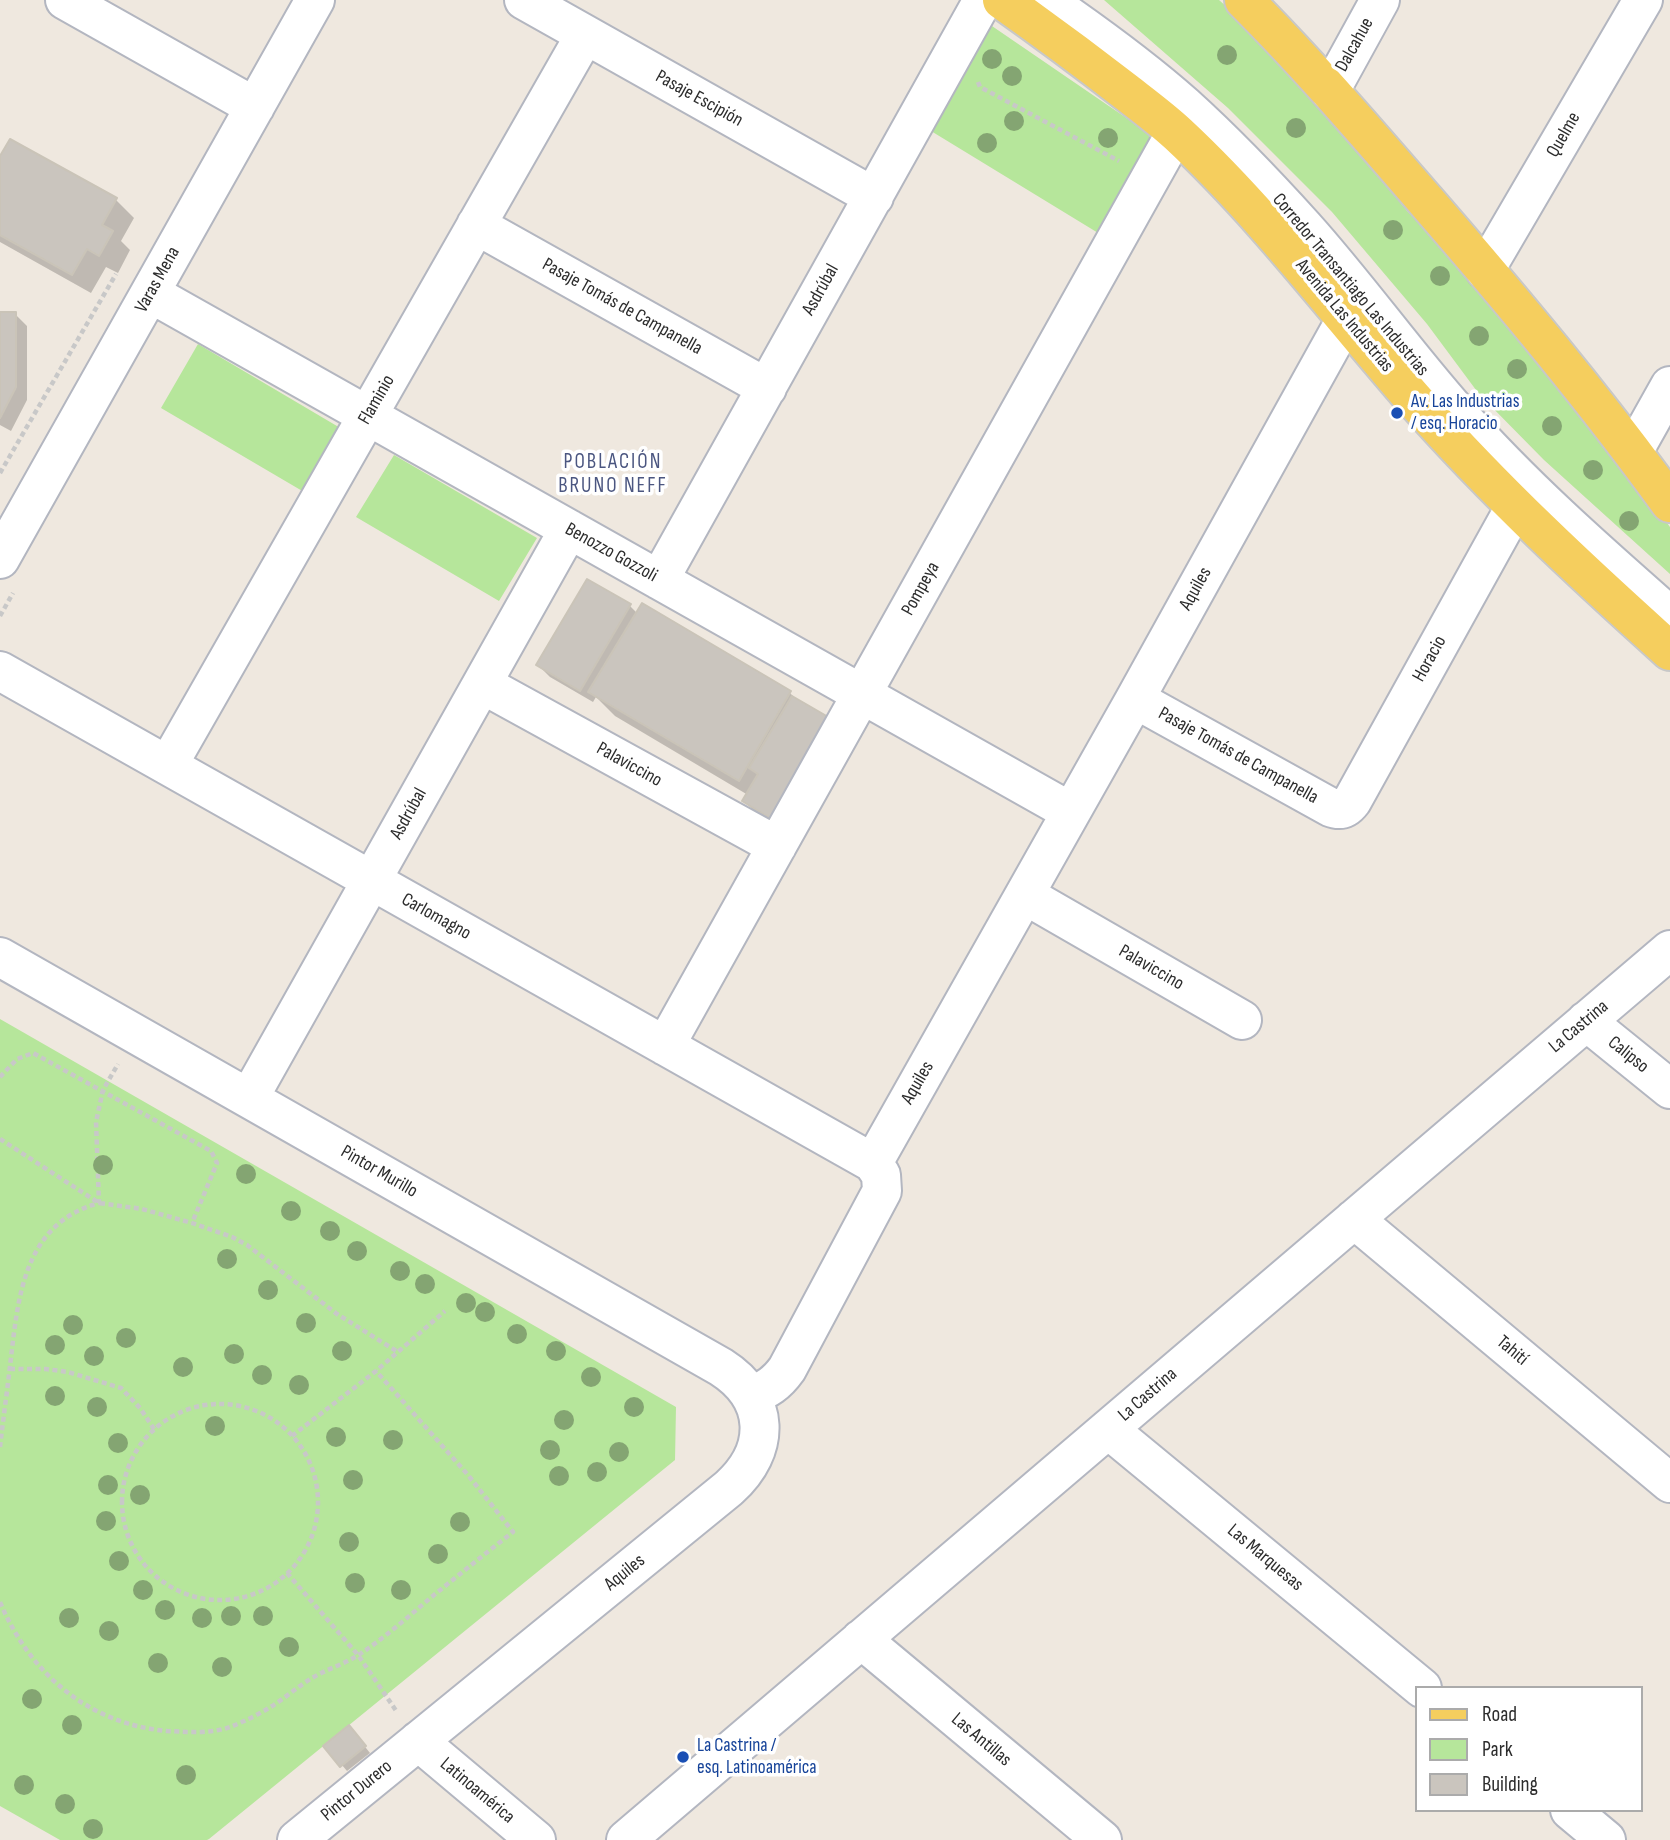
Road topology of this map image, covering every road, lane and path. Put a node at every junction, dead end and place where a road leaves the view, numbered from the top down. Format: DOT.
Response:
graph roads {
  1 [pos="65,0"];
  2 [pos="315,0"];
  3 [pos="524,0"];
  4 [pos="983,0"];
  5 [pos="1002,0"];
  6 [pos="1046,0"];
  7 [pos="1075,0"];
  8 [pos="1244,0"];
  9 [pos="1380,0"];
  10 [pos="1643,0"];
  11 [pos="585,34"];
  12 [pos="1330,91"];
  13 [pos="255,107"];
  14 [pos="1176,132"];
  15 [pos="873,197"];
  16 [pos="476,225"];
  17 [pos="1485,270"];
  18 [pos="150,293"];
  19 [pos="1346,319"];
  20 [pos="1670,386"];
  21 [pos="767,388"];
  22 [pos="368,416"];
  23 [pos="1633,452"];
  24 [pos="1670,503"];
  25 [pos="1515,507"];
  26 [pos="569,529"];
  27 [pos="0,559"];
  28 [pos="659,580"];
  29 [pos="1670,591"];
  30 [pos="1670,616"];
  31 [pos="1670,651"];
  32 [pos="0,671"];
  33 [pos="482,684"];
  34 [pos="862,695"];
  35 [pos="1135,699"];
  36 [pos="168,765"];
  37 [pos="1342,809"];
  38 [pos="1071,812"];
  39 [pos="777,846"];
  40 [pos="372,880"];
  41 [pos="1025,895"];
  42 [pos="1670,950"];
  43 [pos="0,957"];
  44 [pos="1242,1020"];
  45 [pos="1586,1021"];
  46 [pos="665,1045"];
  47 [pos="0,1077"];
  48 [pos="108,1081"];
  49 [pos="1670,1089"];
  50 [pos="103,1090"];
  51 [pos="249,1098"];
  52 [pos="0,1139"];
  53 [pos="873,1163"];
  54 [pos="99,1203"];
  55 [pos="1354,1219"];
  56 [pos="192,1223"];
  57 [pos="445,1311"];
  58 [pos="398,1353"];
  59 [pos="10,1369"];
  60 [pos="376,1371"];
  61 [pos="751,1395"];
  62 [pos="154,1429"];
  63 [pos="1108,1429"];
  64 [pos="292,1436"];
  65 [pos="0,1447"];
  66 [pos="1670,1483"];
  67 [pos="287,1573"];
  68 [pos="0,1602"];
  69 [pos="861,1639"];
  70 [pos="358,1655"];
  71 [pos="1420,1686"];
  72 [pos="386,1695"];
  73 [pos="418,1741"];
  74 [pos="1572,1812"];
  75 [pos="297,1840"];
  76 [pos="536,1840"];
  77 [pos="626,1840"];
  78 [pos="1102,1840"];
  79 [pos="1606,1840"];
  1 -- 13 [label="street"];
  2 -- 13 [label="street, Varas Mena"];
  3 -- 11 [label="street, Pasaje Escipión"];
  4 -- 15 [label="street, Asdrúbal"];
  5 -- 14 [label="main road, Avenida Las Industrias"];
  6 -- 30 [label="street, Corredor Transantiago Las Industrias"];
  7 -- 29 [label="street, Corredor Transantiago Las Industrias"];
  8 -- 12 [label="main road"];
  9 -- 12 [label="street, Dalcahue"];
  10 -- 17 [label="street, Quelme"];
  11 -- 15 [label="street, Pasaje Escipión"];
  11 -- 16 [label="street, Flaminio"];
  12 -- 17 [label="main road"];
  13 -- 18 [label="street, Varas Mena"];
  14 -- 19 [label="main road, Avenida Las Industrias"];
  14 -- 34 [label="street, Pompeya"];
  15 -- 21 [label="street, Asdrúbal"];
  16 -- 21 [label="street, Pasaje Tomás de Campanella"];
  16 -- 22 [label="street, Flaminio"];
  17 -- 23 [label="main road"];
  18 -- 22 [label="street, Benozzo Gozzoli"];
  18 -- 27 [label="street, Varas Mena"];
  19 -- 25 [label="main road, Avenida Las Industrias"];
  19 -- 35 [label="street, Aquiles"];
  20 -- 23 [label="street"];
  21 -- 28 [label="street, Asdrúbal"];
  22 -- 26 [label="street, Benozzo Gozzoli"];
  22 -- 36 [label="street, Flaminio"];
  23 -- 24 [label="main road"];
  25 -- 31 [label="main road, Avenida Las Industrias"];
  25 -- 37 [label="street, Horacio"];
  26 -- 28 [label="street, Benozzo Gozzoli"];
  26 -- 33 [label="street, Asdrúbal"];
  28 -- 34 [label="street, Benozzo Gozzoli"];
  32 -- 36 [label="street, Carlomagno"];
  33 -- 39 [label="street, Palaviccino"];
  33 -- 40 [label="street, Asdrúbal"];
  34 -- 38 [label="street, Benozzo Gozzoli"];
  34 -- 39 [label="street, Pompeya"];
  35 -- 37 [label="street, Pasaje Tomás de Campanella"];
  35 -- 38 [label="street, Aquiles"];
  36 -- 40 [label="street, Carlomagno"];
  38 -- 41 [label="street, Aquiles"];
  39 -- 46 [label="street, Pompeya"];
  40 -- 46 [label="street, Carlomagno"];
  40 -- 51 [label="street, Asdrúbal"];
  41 -- 44 [label="street, Palaviccino"];
  41 -- 53 [label="street, Aquiles"];
  42 -- 45 [label="street, La Castrina"];
  43 -- 51 [label="street, Pintor Murillo"];
  45 -- 49 [label="street, Calipso"];
  45 -- 55 [label="street, La Castrina"];
  46 -- 53 [label="street, Carlomagno"];
  47 -- 50 [label="path"];
  48 -- 50 [label="path"];
  50 -- 54 [label="path"];
  50 -- 56 [label="path"];
  51 -- 61 [label="street, Pintor Murillo"];
  52 -- 54 [label="path"];
  53 -- 61 [label="street"];
  54 -- 56 [label="path"];
  54 -- 59 [label="path"];
  55 -- 63 [label="street, La Castrina"];
  55 -- 66 [label="street, Tahití"];
  56 -- 58 [label="path"];
  57 -- 58 [label="path"];
  58 -- 60 [label="path"];
  59 -- 62 [label="path"];
  59 -- 65 [label="path"];
  60 -- 64 [label="path"];
  60 -- 70 [label="path"];
  61 -- 73 [label="street, Aquiles"];
  62 -- 64 [label="path"];
  62 -- 67 [label="path"];
  63 -- 69 [label="street, La Castrina"];
  63 -- 71 [label="street, Las Marquesas"];
  64 -- 67 [label="path"];
  67 -- 70 [label="path"];
  68 -- 70 [label="path"];
  69 -- 77 [label="street, La Castrina"];
  69 -- 78 [label="street, Las Antillas"];
  70 -- 72 [label="path"];
  73 -- 75 [label="street, Pintor Durero"];
  73 -- 76 [label="street, Latinoamérica"];
  74 -- 79 [label="street"];
}
